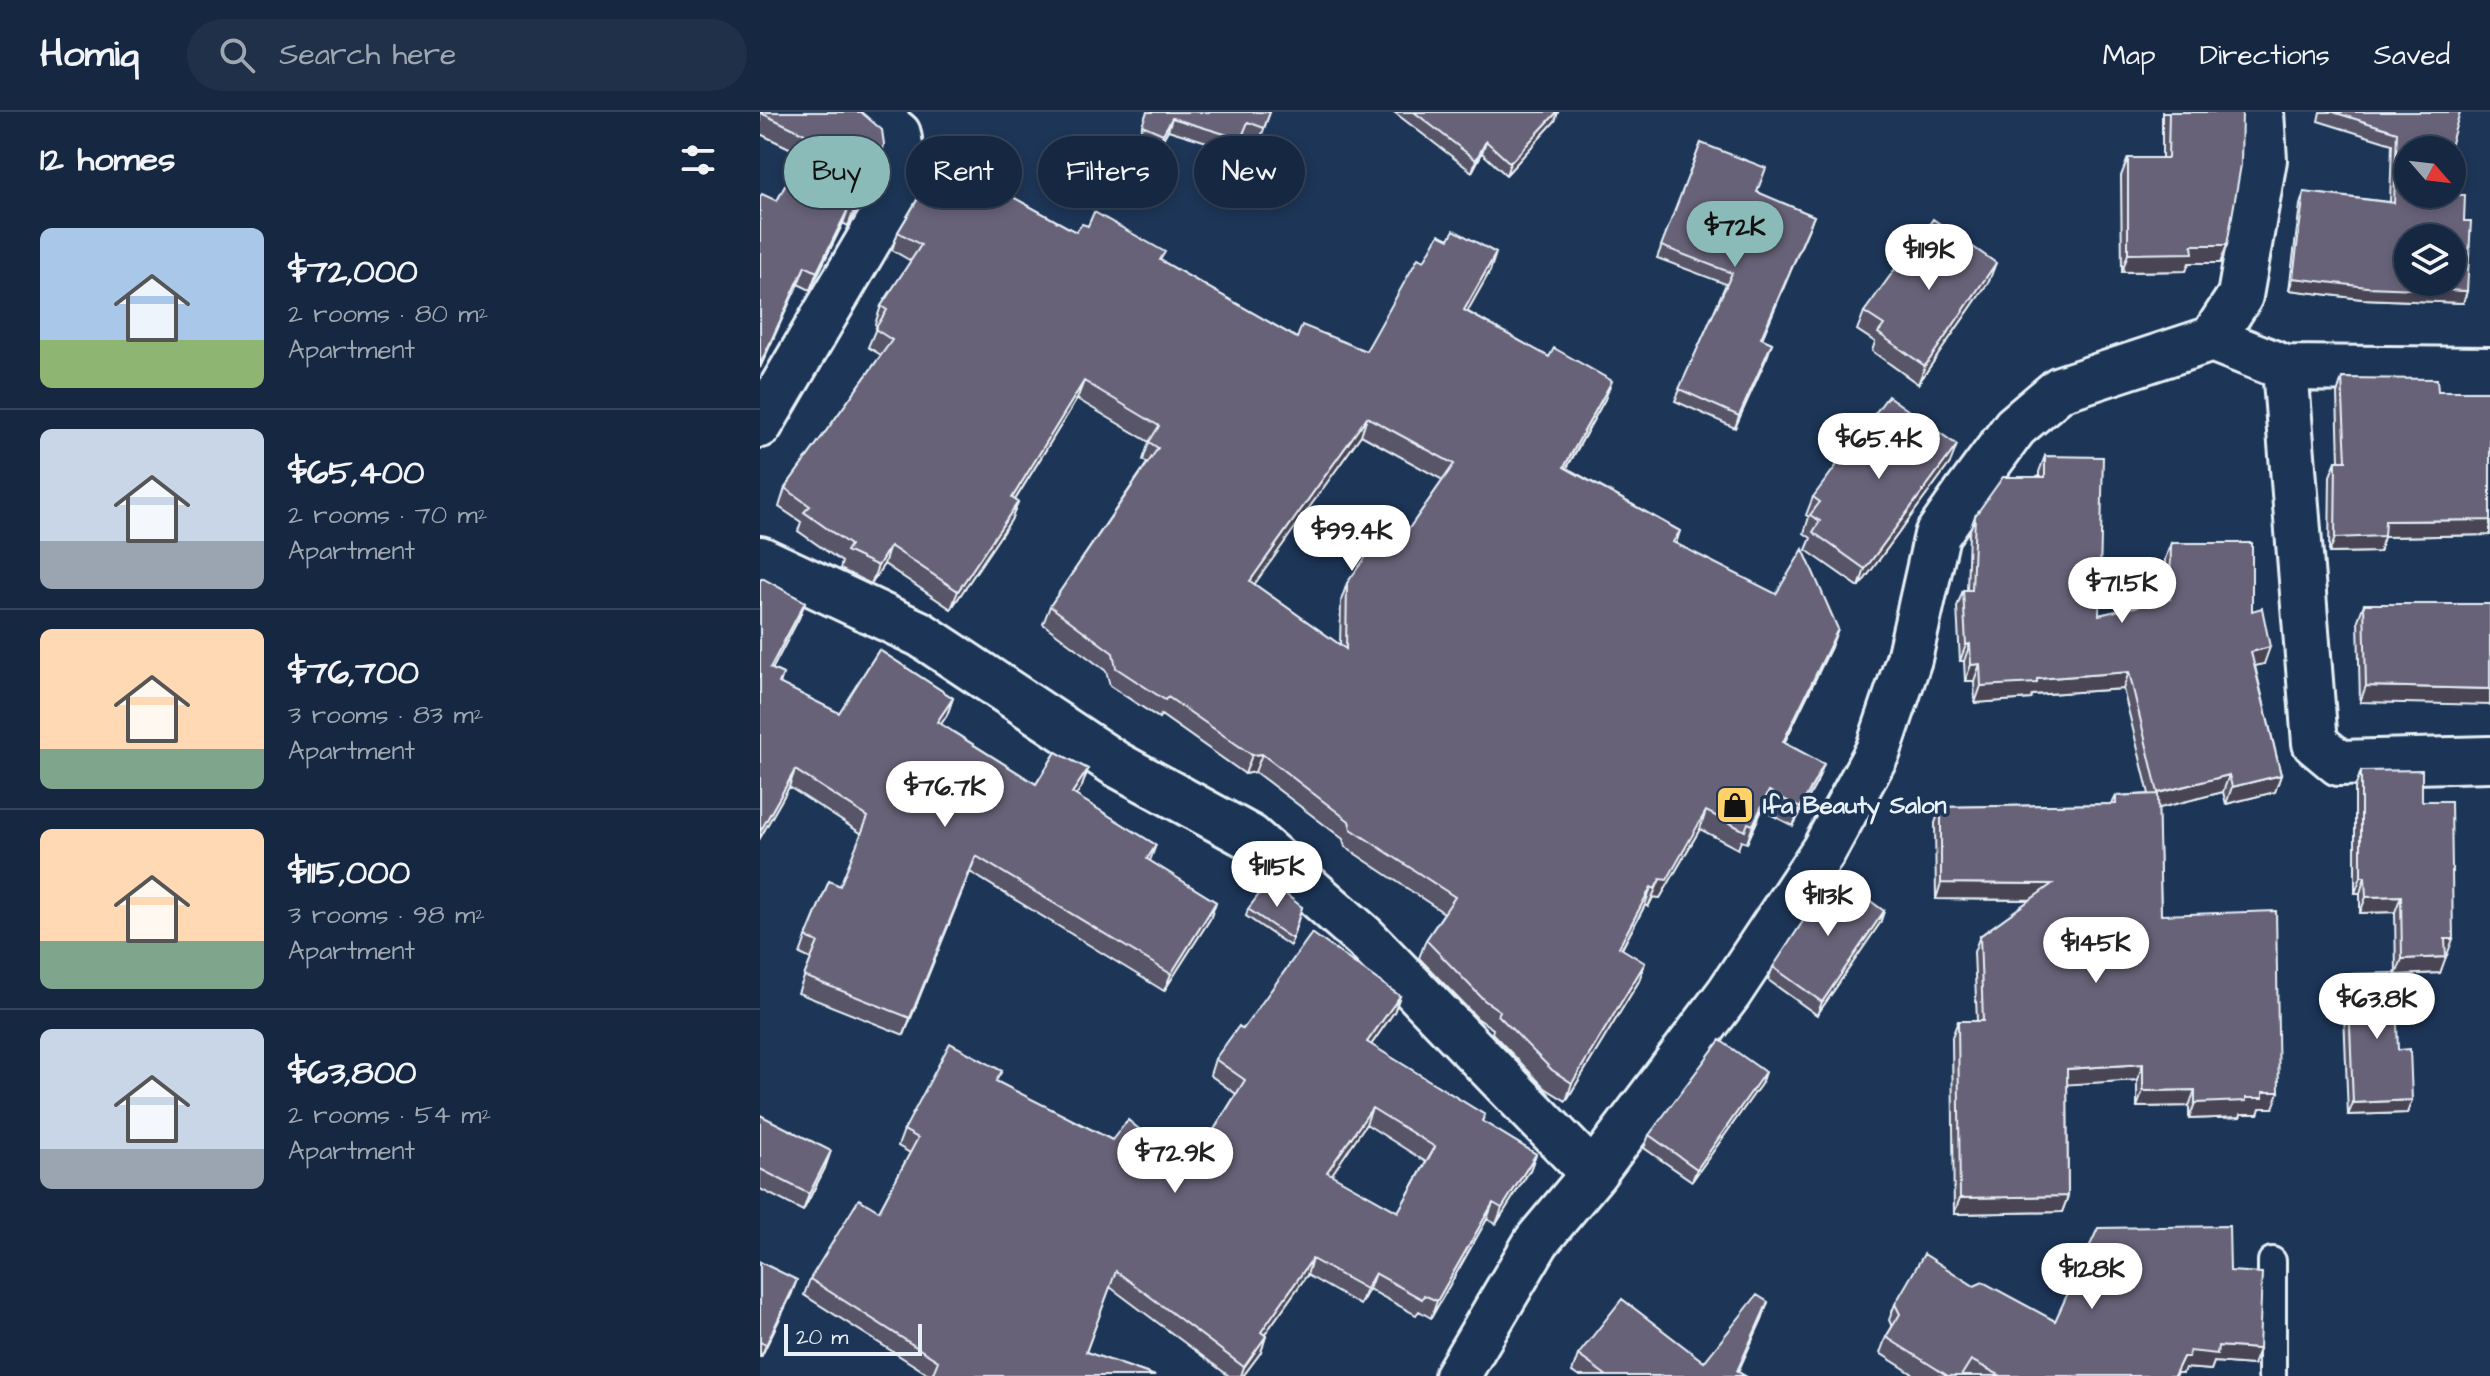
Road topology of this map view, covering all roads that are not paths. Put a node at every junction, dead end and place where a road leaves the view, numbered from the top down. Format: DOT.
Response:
graph roads {
  1 [pos="871,112"];
  2 [pos="2261,112"];
  3 [pos="2212,339"];
  4 [pos="2285,368"];
  5 [pos="2490,370"];
  6 [pos="760,425"];
  7 [pos="760,559"];
  8 [pos="2490,759"];
  9 [pos="1593,1174"];
  10 [pos="2272,1261"];
  11 [pos="1457,1376"];
  12 [pos="2272,1376"];
  1 -- 6 [label="street"];
  2 -- 3 [label="street"];
  3 -- 4 [label="street"];
  3 -- 9 [label="street"];
  4 -- 5 [label="street"];
  4 -- 8 [label="street"];
  7 -- 9 [label="street"];
  9 -- 11 [label="street"];
  10 -- 12 [label="lane"];
}
